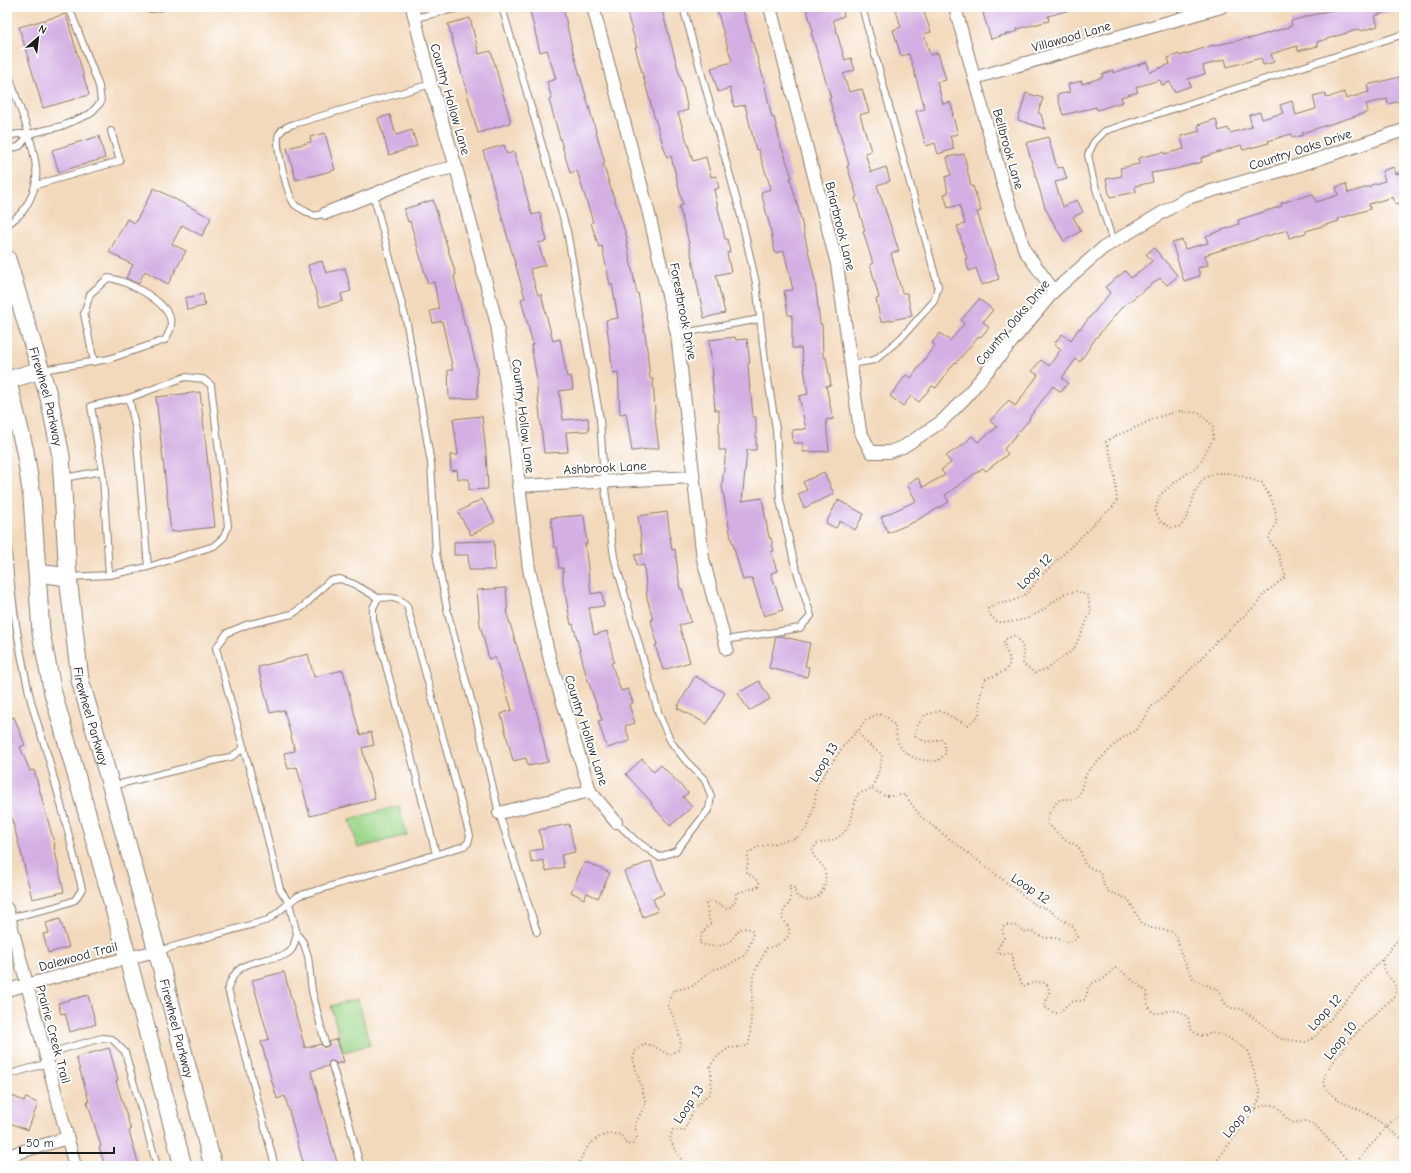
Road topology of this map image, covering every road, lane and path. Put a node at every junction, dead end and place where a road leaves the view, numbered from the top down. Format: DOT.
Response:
graph roads {
  1 [pos="69,7"];
  2 [pos="139,7"];
  3 [pos="162,7"];
  4 [pos="463,7"];
  5 [pos="502,7"];
  6 [pos="593,7"];
  7 [pos="683,7"];
  8 [pos="770,7"];
  9 [pos="862,7"];
  10 [pos="955,7"];
  11 [pos="1221,7"];
  12 [pos="413,13"];
  13 [pos="1404,34"];
  14 [pos="7,70"];
  15 [pos="974,78"];
  16 [pos="431,84"];
  17 [pos="1404,130"];
  18 [pos="111,131"];
  19 [pos="29,134"];
  20 [pos="7,137"];
  21 [pos="7,150"];
  22 [pos="456,167"];
  23 [pos="36,186"];
  24 [pos="373,193"];
  25 [pos="326,213"];
  26 [pos="7,226"];
  27 [pos="1113,242"];
  28 [pos="7,259"];
  29 [pos="1054,291"];
  30 [pos="760,319"];
  31 [pos="676,334"];
  32 [pos="94,362"];
  33 [pos="851,364"];
  34 [pos="41,370"];
  35 [pos="7,379"];
  36 [pos="129,398"];
  37 [pos="871,452"];
  38 [pos="102,471"];
  39 [pos="692,477"];
  40 [pos="62,478"];
  41 [pos="604,481"];
  42 [pos="518,486"];
  43 [pos="7,529"];
  44 [pos="148,567"];
  45 [pos="38,573"];
  46 [pos="109,576"];
  47 [pos="68,577"];
  48 [pos="378,598"];
  49 [pos="726,645"];
  50 [pos="859,729"];
  51 [pos="244,748"];
  52 [pos="111,786"];
  53 [pos="872,789"];
  54 [pos="590,791"];
  55 [pos="499,812"];
  56 [pos="616,822"];
  57 [pos="436,854"];
  58 [pos="289,903"];
  59 [pos="8,913"];
  60 [pos="537,932"];
  61 [pos="1404,932"];
  62 [pos="297,934"];
  63 [pos="157,951"];
  64 [pos="127,958"];
  65 [pos="1382,959"];
  66 [pos="27,985"];
  67 [pos="7,990"];
  68 [pos="325,1043"];
  69 [pos="46,1059"];
  70 [pos="332,1065"];
  71 [pos="7,1075"];
  72 [pos="1255,1109"];
  73 [pos="1404,1109"];
  74 [pos="1386,1127"];
  75 [pos="67,1138"];
  76 [pos="1404,1140"];
  77 [pos="7,1156"];
  78 [pos="75,1166"];
  79 [pos="157,1166"];
  80 [pos="183,1166"];
  81 [pos="213,1166"];
  82 [pos="276,1166"];
  83 [pos="360,1166"];
  84 [pos="578,1166"];
  85 [pos="681,1166"];
  86 [pos="1213,1166"];
  87 [pos="1354,1166"];
  1 -- 19 [label="lane"];
  2 -- 3 [label="lane"];
  4 -- 12 [label="lane"];
  5 -- 41 [label="lane"];
  6 -- 31 [label="street, Forestbrook Drive"];
  7 -- 30 [label="lane"];
  8 -- 33 [label="street, Briarbrook Lane"];
  9 -- 33 [label="lane"];
  10 -- 15 [label="street, Bellbrook Lane"];
  11 -- 15 [label="street, Villawood Lane"];
  12 -- 16 [label="street, Country Hollow Lane"];
  13 -- 27 [label="lane"];
  14 -- 19 [label="lane"];
  15 -- 29 [label="street, Bellbrook Lane"];
  16 -- 22 [label="street, Country Hollow Lane"];
  16 -- 25 [label="lane"];
  17 -- 27 [label="street, Country Oaks Drive"];
  18 -- 23 [label="lane"];
  19 -- 20 [label="lane"];
  19 -- 21 [label="lane"];
  19 -- 23 [label="lane"];
  22 -- 24 [label="street"];
  22 -- 42 [label="street, Country Hollow Lane"];
  23 -- 26 [label="lane"];
  24 -- 25 [label="street"];
  24 -- 55 [label="lane"];
  27 -- 29 [label="street, Country Oaks Drive"];
  28 -- 34 [label="main road, Firewheel Parkway"];
  29 -- 37 [label="street, Country Oaks Drive"];
  30 -- 31 [label="lane"];
  30 -- 49 [label="lane"];
  31 -- 39 [label="street, Forestbrook Drive"];
  32 -- 32 [label="lane"];
  32 -- 34 [label="lane"];
  33 -- 37 [label="street, Briarbrook Lane"];
  34 -- 35 [label="main road"];
  34 -- 40 [label="main road, Firewheel Parkway"];
  35 -- 45 [label="main road"];
  36 -- 38 [label="lane"];
  36 -- 44 [label="lane"];
  36 -- 44 [label="lane"];
  38 -- 40 [label="lane"];
  38 -- 46 [label="lane"];
  39 -- 41 [label="street, Ashbrook Lane"];
  39 -- 49 [label="street, Forestbrook Drive"];
  40 -- 47 [label="main road, Firewheel Parkway"];
  41 -- 42 [label="street, Ashbrook Lane"];
  41 -- 56 [label="lane"];
  42 -- 54 [label="street, Country Hollow Lane"];
  43 -- 59 [label="lane"];
  44 -- 46 [label="lane"];
  45 -- 47 [label="main road"];
  45 -- 64 [label="main road"];
  46 -- 47 [label="lane"];
  47 -- 52 [label="main road, Firewheel Parkway"];
  48 -- 51 [label="lane"];
  48 -- 57 [label="lane"];
  48 -- 57 [label="lane"];
  50 -- 53 [label="path"];
  50 -- 65 [label="path, Loop 12"];
  50 -- 84 [label="path, Loop 13"];
  51 -- 52 [label="lane"];
  51 -- 58 [label="lane"];
  52 -- 63 [label="main road, Firewheel Parkway"];
  53 -- 72 [label="path, Loop 12"];
  53 -- 85 [label="path, Loop 13"];
  54 -- 55 [label="street"];
  54 -- 56 [label="street, Country Hollow Lane"];
  55 -- 60 [label="lane"];
  57 -- 58 [label="lane"];
  58 -- 62 [label="lane"];
  58 -- 63 [label="lane"];
  59 -- 66 [label="street, Prairie Creek Trail"];
  61 -- 65 [label="path"];
  62 -- 68 [label="lane"];
  62 -- 82 [label="lane"];
  63 -- 64 [label="street, Dalewood Trail"];
  63 -- 81 [label="main road, Firewheel Parkway"];
  64 -- 66 [label="street, Dalewood Trail"];
  64 -- 80 [label="main road"];
  65 -- 74 [label="path, Loop 10"];
  66 -- 67 [label="street, Dalewood Trail"];
  66 -- 69 [label="street, Prairie Creek Trail"];
  69 -- 71 [label="lane"];
  69 -- 75 [label="street, Prairie Creek Trail"];
  69 -- 79 [label="lane"];
  70 -- 83 [label="lane"];
  72 -- 86 [label="path, Loop 9"];
  72 -- 87 [label="path, Loop 9"];
  73 -- 74 [label="path"];
  74 -- 76 [label="path, Loop 10"];
  74 -- 87 [label="path"];
  75 -- 77 [label="street"];
  75 -- 78 [label="street, Prairie Creek Trail"];
}
